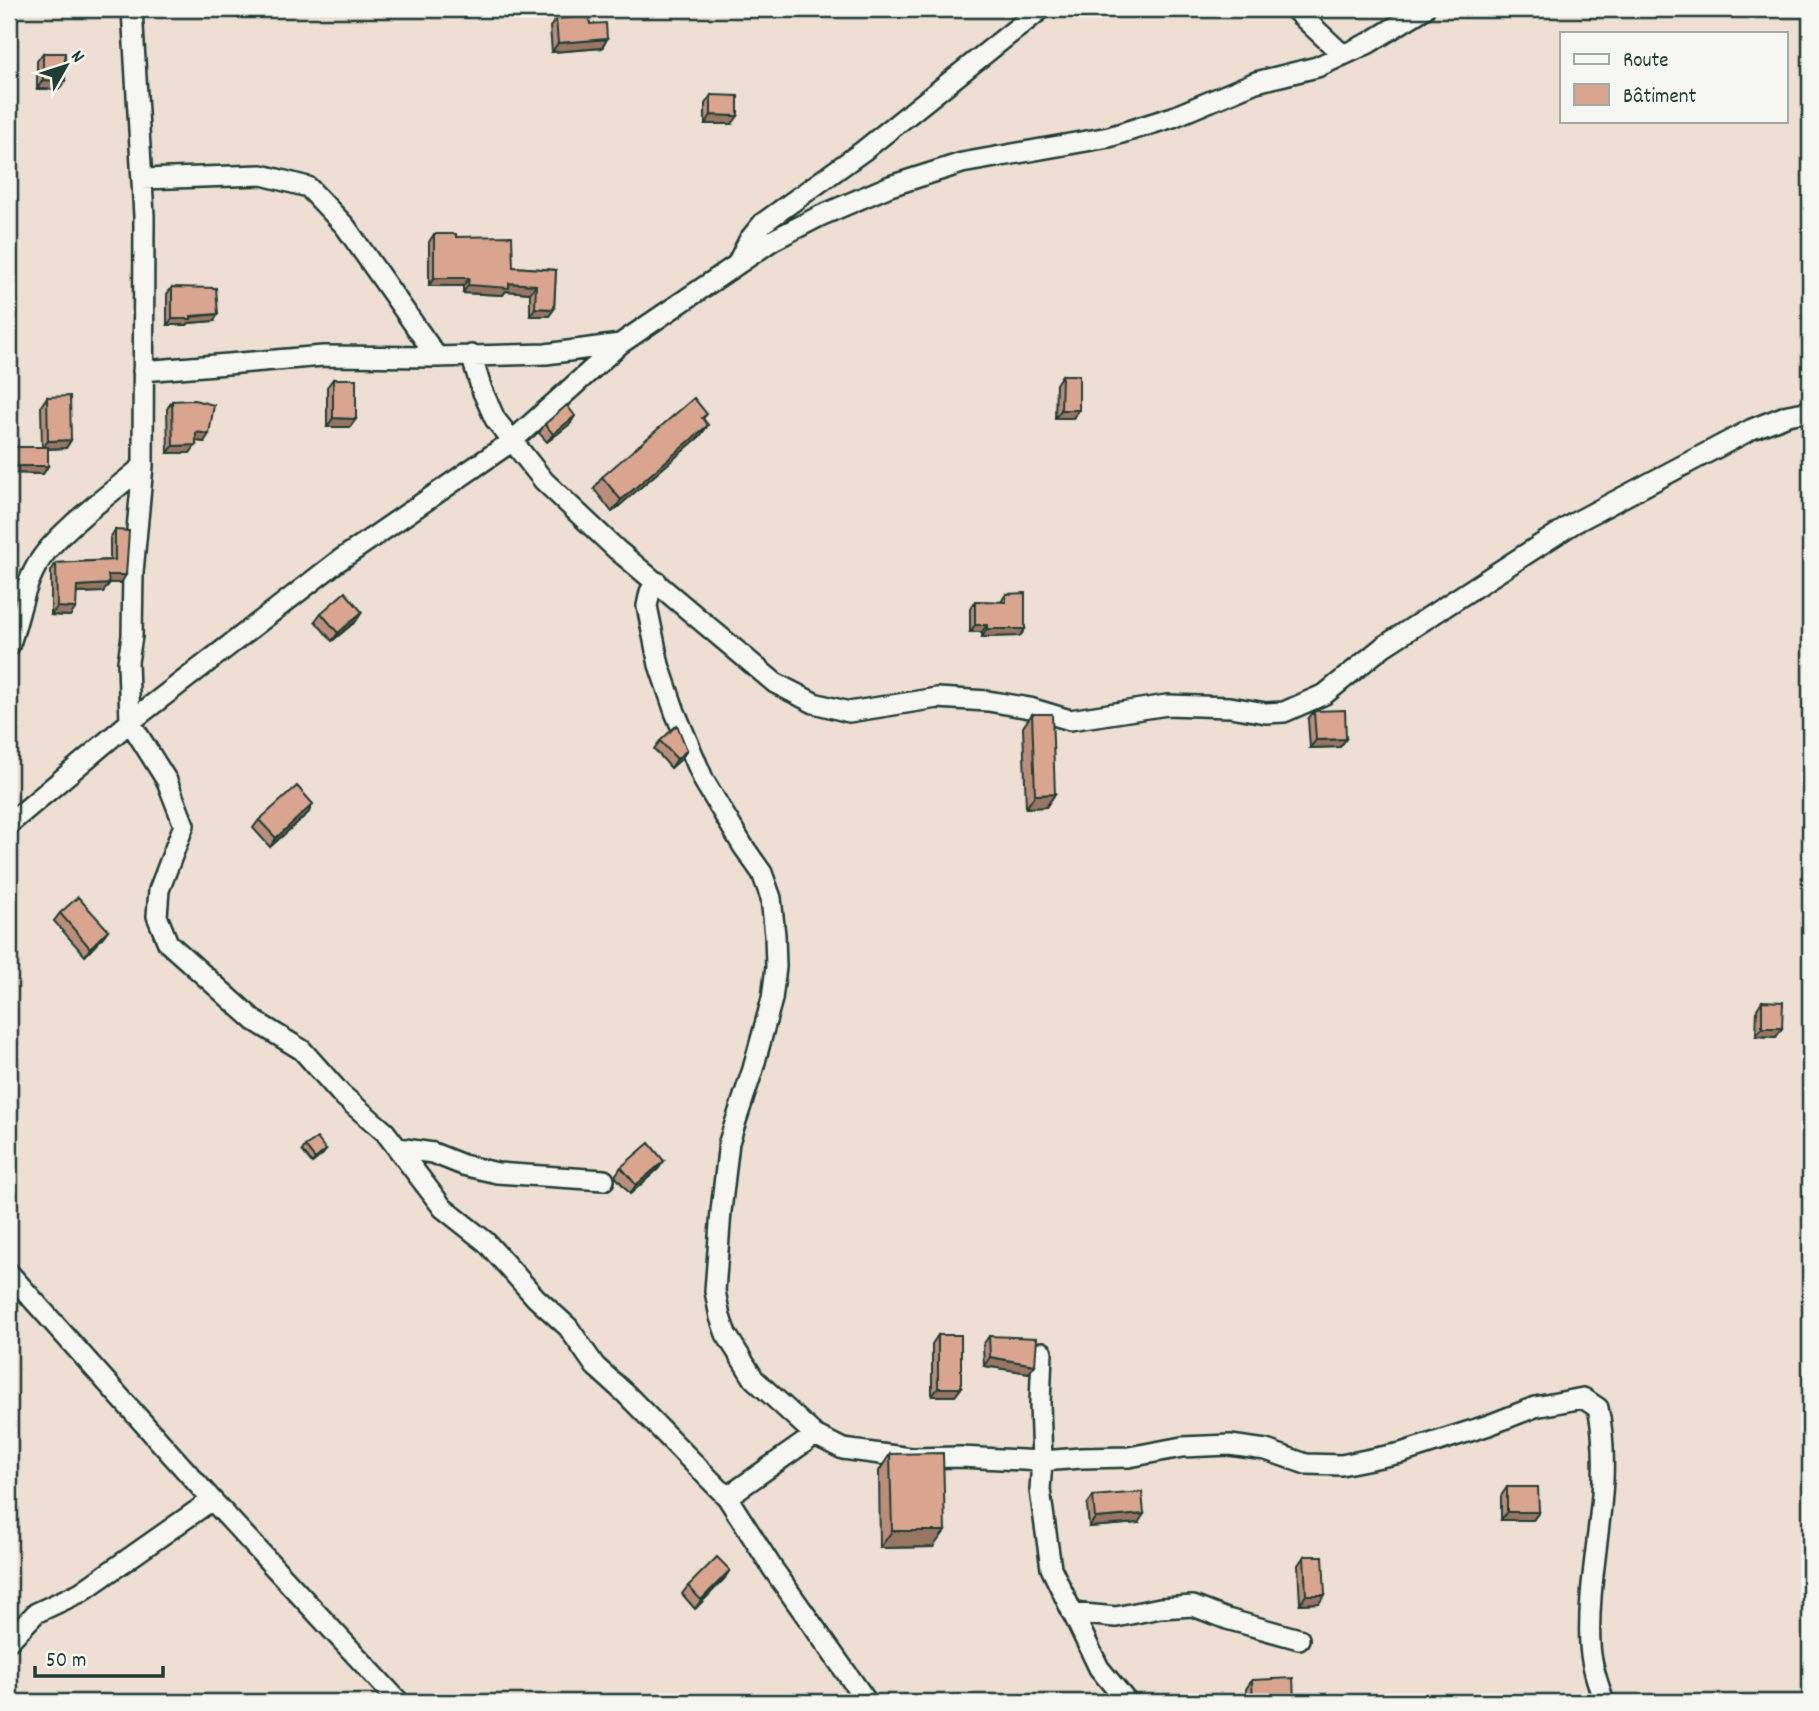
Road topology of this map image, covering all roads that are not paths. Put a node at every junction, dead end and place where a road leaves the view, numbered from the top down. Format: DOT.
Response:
graph roads {
  1 [pos="132,9"];
  2 [pos="1041,9"];
  3 [pos="1294,9"];
  4 [pos="1424,9"];
  5 [pos="1343,55"];
  6 [pos="142,179"];
  7 [pos="737,265"];
  8 [pos="620,344"];
  9 [pos="471,355"];
  10 [pos="437,357"];
  11 [pos="143,371"];
  12 [pos="1810,411"];
  13 [pos="511,442"];
  14 [pos="143,466"];
  15 [pos="657,582"];
  16 [pos="9,646"];
  17 [pos="130,722"];
  18 [pos="9,824"];
  19 [pos="398,1148"];
  20 [pos="604,1180"];
  21 [pos="9,1273"];
  22 [pos="1042,1352"];
  23 [pos="815,1435"];
  24 [pos="1042,1461"];
  25 [pos="727,1497"];
  26 [pos="212,1500"];
  27 [pos="1072,1614"];
  28 [pos="1299,1639"];
  29 [pos="9,1641"];
  30 [pos="399,1702"];
  31 [pos="867,1702"];
  32 [pos="1126,1702"];
  33 [pos="1604,1702"];
  1 -- 6 [label="street"];
  2 -- 7 [label="street"];
  3 -- 5 [label="street"];
  4 -- 5 [label="street"];
  5 -- 7 [label="street"];
  6 -- 10 [label="street"];
  6 -- 11 [label="street"];
  7 -- 8 [label="street"];
  8 -- 9 [label="street"];
  8 -- 13 [label="street"];
  9 -- 10 [label="street"];
  9 -- 13 [label="street"];
  10 -- 11 [label="street"];
  11 -- 14 [label="street"];
  12 -- 15 [label="street"];
  13 -- 15 [label="street"];
  13 -- 17 [label="street"];
  14 -- 16 [label="street"];
  14 -- 17 [label="street"];
  15 -- 23 [label="street"];
  17 -- 18 [label="street"];
  17 -- 19 [label="street"];
  19 -- 20 [label="street"];
  19 -- 25 [label="street"];
  21 -- 26 [label="street"];
  22 -- 24 [label="street"];
  23 -- 24 [label="street"];
  23 -- 25 [label="street"];
  24 -- 27 [label="street"];
  24 -- 33 [label="street"];
  25 -- 31 [label="street"];
  26 -- 29 [label="street"];
  26 -- 30 [label="street"];
  27 -- 28 [label="street"];
  27 -- 32 [label="street"];
}
